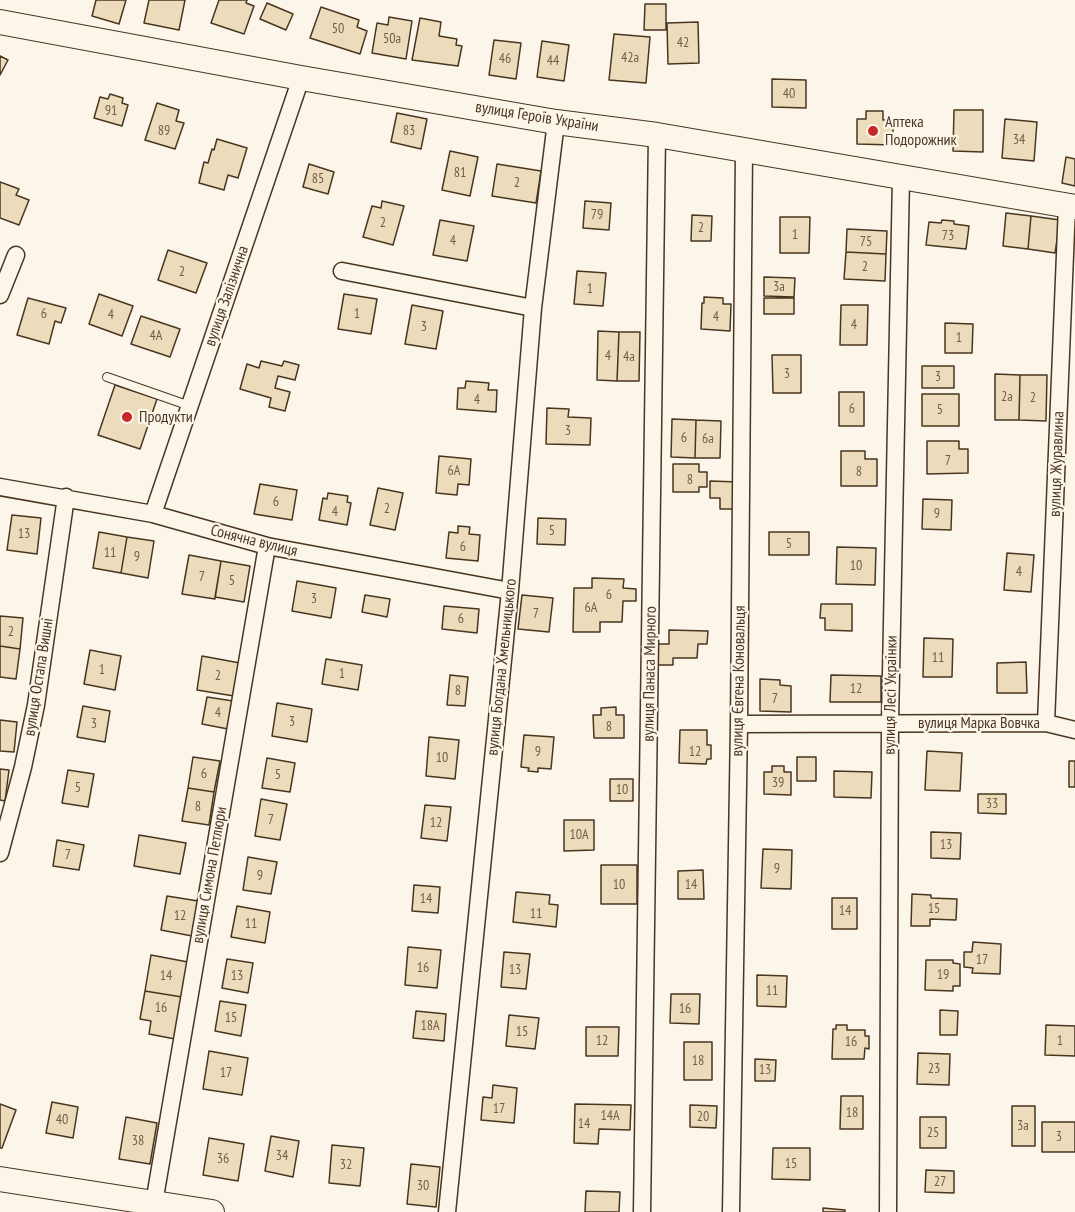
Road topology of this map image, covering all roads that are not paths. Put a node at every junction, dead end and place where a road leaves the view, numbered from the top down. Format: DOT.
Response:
graph roads {
  1 [pos="0,22"];
  2 [pos="301,78"];
  3 [pos="556,122"];
  4 [pos="657,135"];
  5 [pos="744,150"];
  6 [pos="901,178"];
  7 [pos="1071,206"];
  8 [pos="16,255"];
  9 [pos="342,271"];
  10 [pos="0,296"];
  11 [pos="533,308"];
  12 [pos="107,377"];
  13 [pos="190,406"];
  14 [pos="0,487"];
  15 [pos="66,497"];
  16 [pos="153,514"];
  17 [pos="267,546"];
  18 [pos="510,591"];
  19 [pos="890,722"];
  20 [pos="1046,723"];
  21 [pos="739,724"];
  22 [pos="1075,730"];
  23 [pos="0,853"];
  24 [pos="0,1179"];
  25 [pos="154,1203"];
  26 [pos="212,1212"];
  27 [pos="447,1212"];
  28 [pos="642,1212"];
  29 [pos="731,1212"];
  30 [pos="888,1212"];
  1 -- 2 [label="street, вулиця Героїв України"];
  2 -- 3 [label="street, вулиця Героїв України"];
  2 -- 13 [label="street, вулиця Залізнична"];
  3 -- 4 [label="street, вулиця Героїв України"];
  3 -- 11 [label="street, вулиця Богдана Хмельницького"];
  4 -- 5 [label="street, вулиця Героїв України"];
  4 -- 28 [label="street, вулиця Панаса Мирного"];
  5 -- 6 [label="street, вулиця Героїв України"];
  5 -- 21 [label="street, вулиця Євгена Коновальця"];
  6 -- 7 [label="street, вулиця Героїв України"];
  6 -- 19 [label="street, вулиця Лесі Українки"];
  7 -- 20 [label="street, вулиця Журавлина"];
  8 -- 10 [label="street"];
  9 -- 11 [label="street"];
  11 -- 18 [label="street, вулиця Богдана Хмельницького"];
  12 -- 13 [label="lane"];
  13 -- 16 [label="street, вулиця Залізнична"];
  14 -- 15 [label="street, Сонячна вулиця"];
  15 -- 16 [label="street, Сонячна вулиця"];
  15 -- 23 [label="street, вулиця Остапа Вишні"];
  16 -- 17 [label="street, Сонячна вулиця"];
  17 -- 18 [label="street, Сонячна вулиця"];
  17 -- 25 [label="street, вулиця Симона Петлюри"];
  18 -- 27 [label="street, вулиця Богдана Хмельницького"];
  19 -- 20 [label="street, вулиця Марка Вовчка"];
  19 -- 21 [label="street, вулиця Марка Вовчка"];
  19 -- 30 [label="street, вулиця Лесі Українки"];
  20 -- 22 [label="street, вулиця Марка Вовчка"];
  21 -- 29 [label="street, вулиця Євгена Коновальця"];
  24 -- 25 [label="street"];
  25 -- 26 [label="street"];
}
